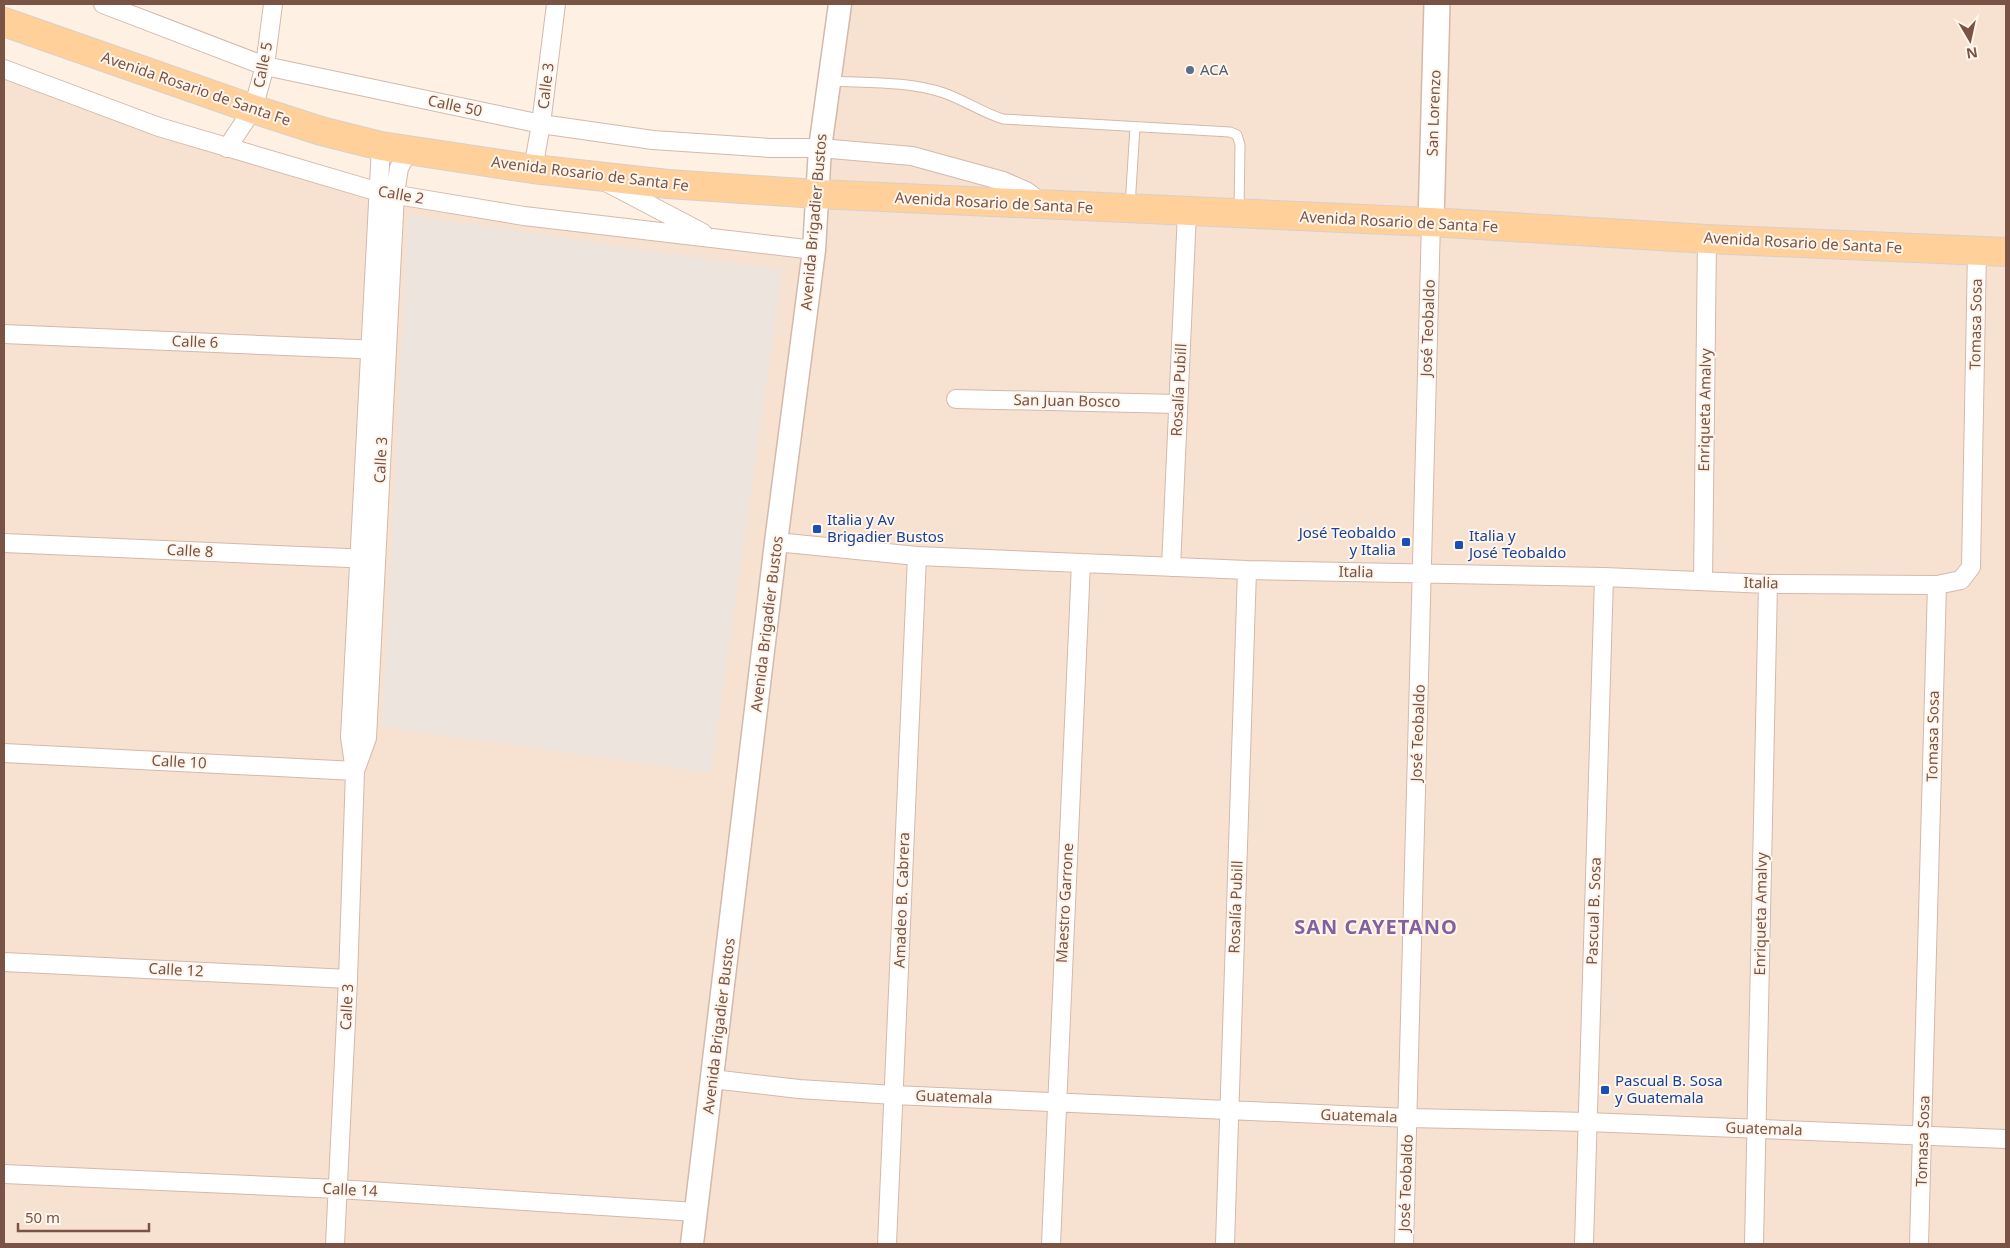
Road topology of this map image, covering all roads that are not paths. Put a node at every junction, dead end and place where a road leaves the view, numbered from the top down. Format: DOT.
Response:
graph roads {
  1 [pos="103,4"];
  2 [pos="273,4"];
  3 [pos="556,4"];
  4 [pos="840,4"];
  5 [pos="1438,4"];
  6 [pos="4,22"];
  7 [pos="265,66"];
  8 [pos="4,69"];
  9 [pos="829,81"];
  10 [pos="253,109"];
  11 [pos="541,124"];
  12 [pos="1134,126"];
  13 [pos="382,146"];
  14 [pos="228,148"];
  15 [pos="820,148"];
  16 [pos="409,150"];
  17 [pos="533,169"];
  18 [pos="593,175"];
  19 [pos="387,193"];
  20 [pos="817,194"];
  21 [pos="1045,206"];
  22 [pos="1130,210"];
  23 [pos="1187,212"];
  24 [pos="1239,214"];
  25 [pos="1431,222"];
  26 [pos="714,238"];
  27 [pos="1707,239"];
  28 [pos="814,250"];
  29 [pos="1977,251"];
  30 [pos="2006,252"];
  31 [pos="4,334"];
  32 [pos="378,350"];
  33 [pos="956,399"];
  34 [pos="1178,404"];
  35 [pos="776,542"];
  36 [pos="4,543"];
  37 [pos="916,556"];
  38 [pos="368,559"];
  39 [pos="1081,563"];
  40 [pos="1171,567"];
  41 [pos="1248,570"];
  42 [pos="1422,573"];
  43 [pos="1604,578"];
  44 [pos="1703,582"];
  45 [pos="1768,584"];
  46 [pos="1937,585"];
  47 [pos="4,753"];
  48 [pos="355,771"];
  49 [pos="4,962"];
  50 [pos="348,979"];
  51 [pos="712,1079"];
  52 [pos="894,1095"];
  53 [pos="1056,1101"];
  54 [pos="1229,1110"];
  55 [pos="1408,1118"];
  56 [pos="1588,1122"];
  57 [pos="1757,1129"];
  58 [pos="1923,1134"];
  59 [pos="2006,1139"];
  60 [pos="4,1174"];
  61 [pos="338,1189"];
  62 [pos="696,1212"];
  63 [pos="336,1244"];
  64 [pos="692,1244"];
  65 [pos="887,1244"];
  66 [pos="1050,1244"];
  67 [pos="1225,1244"];
  68 [pos="1404,1244"];
  69 [pos="1584,1244"];
  70 [pos="1754,1244"];
  71 [pos="1919,1244"];
  1 -- 7 [label="street, Calle 50"];
  2 -- 7 [label="street, Calle 5"];
  3 -- 11 [label="street, Calle 3"];
  4 -- 9 [label="street, Avenida Brigadier Bustos"];
  5 -- 25 [label="main road, San Lorenzo"];
  6 -- 10 [label="main road, Avenida Rosario de Santa Fe"];
  7 -- 10 [label="street, Calle 5"];
  7 -- 11 [label="street, Calle 50"];
  8 -- 14 [label="street, Calle 2"];
  9 -- 12 [label="lane"];
  9 -- 15 [label="street, Avenida Brigadier Bustos"];
  10 -- 13 [label="main road, Avenida Rosario de Santa Fe"];
  10 -- 14 [label="street, Calle 5"];
  11 -- 15 [label="street, Calle 50"];
  11 -- 17 [label="street, Calle 3"];
  12 -- 22 [label="lane"];
  12 -- 24 [label="lane"];
  13 -- 16 [label="main road, Avenida Rosario de Santa Fe"];
  13 -- 19 [label="street, Calle 3"];
  14 -- 19 [label="street, Calle 2"];
  15 -- 20 [label="street, Avenida Brigadier Bustos"];
  15 -- 21 [label="street, Calle 50"];
  16 -- 17 [label="main road, Avenida Rosario de Santa Fe"];
  16 -- 19 [label="street, Calle 3"];
  17 -- 18 [label="main road, Avenida Rosario de Santa Fe"];
  18 -- 20 [label="main road, Avenida Rosario de Santa Fe"];
  18 -- 26 [label="street"];
  19 -- 26 [label="street, Calle 2"];
  19 -- 32 [label="street, Calle 3"];
  20 -- 21 [label="main road, Avenida Rosario de Santa Fe"];
  20 -- 28 [label="street, Avenida Brigadier Bustos"];
  21 -- 22 [label="main road, Avenida Rosario de Santa Fe"];
  22 -- 23 [label="main road, Avenida Rosario de Santa Fe"];
  23 -- 24 [label="main road, Avenida Rosario de Santa Fe"];
  23 -- 34 [label="street, Rosalía Pubill"];
  24 -- 25 [label="main road, Avenida Rosario de Santa Fe"];
  25 -- 27 [label="main road, Avenida Rosario de Santa Fe"];
  25 -- 42 [label="street, José Teobaldo"];
  26 -- 28 [label="street, Calle 2"];
  27 -- 29 [label="main road, Avenida Rosario de Santa Fe"];
  27 -- 44 [label="street, Enriqueta Amalvy"];
  28 -- 35 [label="street, Avenida Brigadier Bustos"];
  29 -- 30 [label="main road, Avenida Rosario de Santa Fe"];
  29 -- 46 [label="street, Tomasa Sosa"];
  31 -- 32 [label="street, Calle 6"];
  32 -- 38 [label="street, Calle 3"];
  33 -- 34 [label="street, San Juan Bosco"];
  34 -- 40 [label="street, Rosalía Pubill"];
  35 -- 37 [label="street, Italia"];
  35 -- 51 [label="street, Avenida Brigadier Bustos"];
  36 -- 38 [label="street, Calle 8"];
  37 -- 39 [label="street, Italia"];
  37 -- 52 [label="street, Amadeo B. Cabrera"];
  38 -- 48 [label="street, Calle 3"];
  39 -- 40 [label="street, Italia"];
  39 -- 53 [label="street, Maestro Garrone"];
  40 -- 41 [label="street, Italia"];
  41 -- 42 [label="street, Italia"];
  41 -- 54 [label="street, Rosalía Pubill"];
  42 -- 43 [label="street, Italia"];
  42 -- 55 [label="street, José Teobaldo"];
  43 -- 44 [label="street, Italia"];
  43 -- 56 [label="street, Pascual B. Sosa"];
  44 -- 45 [label="street, Italia"];
  45 -- 46 [label="street, Italia"];
  45 -- 57 [label="street, Enriqueta Amalvy"];
  46 -- 58 [label="street, Tomasa Sosa"];
  47 -- 48 [label="street, Calle 10"];
  48 -- 50 [label="street, Calle 3"];
  49 -- 50 [label="street, Calle 12"];
  50 -- 61 [label="street, Calle 3"];
  51 -- 52 [label="street, Guatemala"];
  51 -- 62 [label="street, Avenida Brigadier Bustos"];
  52 -- 53 [label="street, Guatemala"];
  52 -- 65 [label="street, Amadeo B. Cabrera"];
  53 -- 54 [label="street, Guatemala"];
  53 -- 66 [label="street, Maestro Garrone"];
  54 -- 55 [label="street, Guatemala"];
  54 -- 67 [label="street, Rosalía Pubill"];
  55 -- 56 [label="street, Guatemala"];
  55 -- 68 [label="street, José Teobaldo"];
  56 -- 57 [label="street, Guatemala"];
  56 -- 69 [label="street, Pascual B. Sosa"];
  57 -- 58 [label="street, Guatemala"];
  57 -- 70 [label="street, Enriqueta Amalvy"];
  58 -- 59 [label="street, Guatemala"];
  58 -- 71 [label="street, Tomasa Sosa"];
  60 -- 61 [label="street, Calle 14"];
  61 -- 62 [label="street, Calle 14"];
  61 -- 63 [label="street, Calle 3"];
  62 -- 64 [label="street, Avenida Brigadier Bustos"];
}
